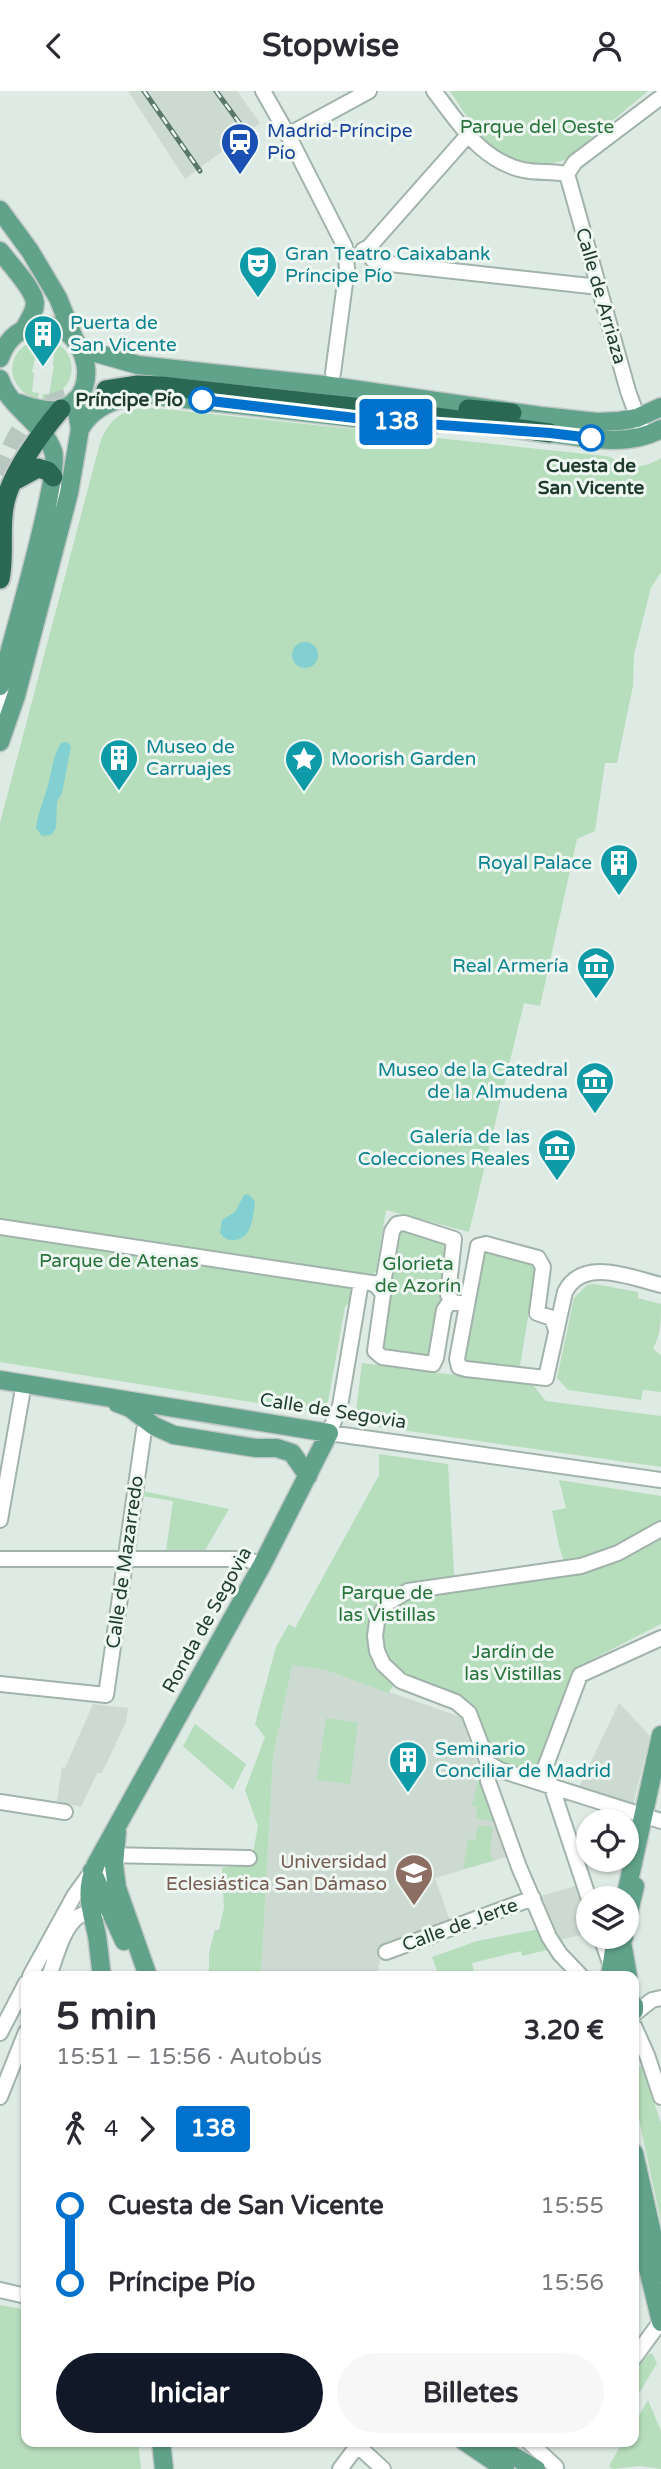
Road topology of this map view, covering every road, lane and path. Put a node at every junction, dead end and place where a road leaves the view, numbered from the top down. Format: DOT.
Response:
graph roads {
  1 [pos="263,91"];
  2 [pos="369,91"];
  3 [pos="434,91"];
  4 [pos="661,97"];
  5 [pos="288,135"];
  6 [pos="468,135"];
  7 [pos="567,174"];
  8 [pos="0,210"];
  9 [pos="336,229"];
  10 [pos="369,247"];
  11 [pos="0,251"];
  12 [pos="347,268"];
  13 [pos="599,287"];
  14 [pos="24,329"];
  15 [pos="78,344"];
  16 [pos="0,358"];
  17 [pos="333,373"];
  18 [pos="0,379"];
  19 [pos="316,384"];
  20 [pos="104,392"];
  21 [pos="15,403"];
  22 [pos="68,405"];
  23 [pos="661,407"];
  24 [pos="512,413"];
  25 [pos="638,418"];
  26 [pos="80,429"];
  27 [pos="44,431"];
  28 [pos="550,433"];
  29 [pos="653,433"];
  30 [pos="13,481"];
  31 [pos="58,487"];
  32 [pos="0,579"];
  33 [pos="0,686"];
  34 [pos="0,719"];
  35 [pos="0,742"];
  36 [pos="0,1227"];
  37 [pos="366,1283"];
  38 [pos="661,1285"];
  39 [pos="563,1301"];
  40 [pos="459,1303"];
  41 [pos="548,1315"];
  42 [pos="556,1330"];
  43 [pos="0,1380"];
  44 [pos="24,1383"];
  45 [pos="102,1396"];
  46 [pos="144,1430"];
  47 [pos="329,1433"];
  48 [pos="308,1476"];
  49 [pos="661,1480"];
  50 [pos="0,1520"];
  51 [pos="661,1529"];
  52 [pos="0,1559"];
  53 [pos="126,1559"];
  54 [pos="262,1565"];
  55 [pos="661,1638"];
  56 [pos="0,1684"];
  57 [pos="661,1735"];
  58 [pos="488,1762"];
  59 [pos="661,1773"];
  60 [pos="545,1783"];
  61 [pos="0,1802"];
  62 [pos="65,1812"];
  63 [pos="652,1818"];
  64 [pos="249,1858"];
  65 [pos="102,1861"];
  66 [pos="584,1886"];
  67 [pos="629,1886"];
  68 [pos="632,1886"];
  69 [pos="74,1896"];
  70 [pos="533,1898"];
  71 [pos="108,1910"];
  72 [pos="88,1914"];
  73 [pos="615,1949"];
  74 [pos="620,1949"];
  75 [pos="386,1952"];
  76 [pos="33,1971"];
  77 [pos="51,1971"];
  78 [pos="101,1971"];
  79 [pos="133,1971"];
  80 [pos="146,1971"];
  81 [pos="577,1971"];
  82 [pos="610,1971"];
  83 [pos="627,1971"];
  84 [pos="21,1993"];
  85 [pos="639,1997"];
  86 [pos="657,1999"];
  87 [pos="639,2009"];
  88 [pos="0,2033"];
  89 [pos="21,2044"];
  90 [pos="639,2050"];
  91 [pos="0,2097"];
  92 [pos="661,2097"];
  93 [pos="639,2222"];
  94 [pos="639,2226"];
  95 [pos="661,2273"];
  96 [pos="0,2290"];
  97 [pos="21,2295"];
  98 [pos="661,2321"];
  99 [pos="639,2351"];
  100 [pos="162,2447"];
  101 [pos="356,2447"];
  102 [pos="363,2447"];
  103 [pos="468,2447"];
  104 [pos="471,2447"];
  105 [pos="493,2447"];
  106 [pos="496,2447"];
  107 [pos="534,2447"];
  108 [pos="556,2467"];
  109 [pos="164,2469"];
  110 [pos="340,2469"];
  111 [pos="383,2469"];
  112 [pos="488,2469"];
  113 [pos="505,2469"];
  114 [pos="521,2469"];
  115 [pos="536,2469"];
  1 -- 5 [label="street"];
  2 -- 5 [label="street"];
  3 -- 6 [label="street"];
  4 -- 7 [label="street"];
  5 -- 9 [label="street"];
  6 -- 7 [label="street"];
  6 -- 10 [label="street"];
  7 -- 13 [label="street, Calle de Arriaza"];
  8 -- 15 [label="main road"];
  9 -- 12 [label="street"];
  9 -- 19 [label="street"];
  10 -- 12 [label="street"];
  10 -- 13 [label="street"];
  11 -- 14 [label="main road"];
  12 -- 17 [label="street"];
  13 -- 25 [label="street, Calle de Arriaza"];
  14 -- 15 [label="main road"];
  14 -- 16 [label="main road"];
  15 -- 19 [label="main road"];
  15 -- 22 [label="main road"];
  18 -- 21 [label="main road"];
  19 -- 24 [label="main road"];
  20 -- 22 [label="main road"];
  20 -- 24 [label="highway"];
  20 -- 26 [label="main road"];
  20 -- 28 [label="highway"];
  21 -- 22 [label="main road"];
  21 -- 27 [label="main road"];
  22 -- 26 [label="main road"];
  22 -- 27 [label="highway"];
  23 -- 25 [label="main road"];
  24 -- 25 [label="main road"];
  25 -- 29 [label="street"];
  26 -- 31 [label="main road"];
  27 -- 30 [label="highway"];
  27 -- 31 [label="main road"];
  28 -- 29 [label="main road"];
  30 -- 31 [label="highway"];
  30 -- 32 [label="highway"];
  31 -- 33 [label="main road"];
  31 -- 34 [label="street"];
  31 -- 35 [label="main road"];
  36 -- 37 [label="street"];
  37 -- 40 [label="street"];
  37 -- 40 [label="street"];
  37 -- 47 [label="street"];
  38 -- 39 [label="street"];
  39 -- 41 [label="street"];
  39 -- 42 [label="street"];
  40 -- 41 [label="street"];
  40 -- 42 [label="street"];
  41 -- 42 [label="street"];
  43 -- 44 [label="main road, Calle de Segovia"];
  44 -- 45 [label="main road, Calle de Segovia"];
  44 -- 50 [label="street"];
  45 -- 47 [label="main road, Calle de Segovia"];
  45 -- 48 [label="main road"];
  46 -- 53 [label="street, Calle de Mazarredo"];
  47 -- 48 [label="main road, Ronda de Segovia"];
  47 -- 49 [label="street, Calle de Segovia"];
  48 -- 54 [label="main road, Ronda de Segovia"];
  51 -- 58 [label="street"];
  52 -- 53 [label="street"];
  53 -- 54 [label="street"];
  53 -- 56 [label="street, Calle de Mazarredo"];
  54 -- 65 [label="main road, Ronda de Segovia"];
  55 -- 60 [label="street"];
  57 -- 63 [label="main road"];
  58 -- 60 [label="street"];
  58 -- 70 [label="street"];
  59 -- 63 [label="main road"];
  60 -- 63 [label="street"];
  60 -- 66 [label="street"];
  61 -- 62 [label="street"];
  63 -- 67 [label="main road"];
  63 -- 68 [label="main road"];
  64 -- 65 [label="street"];
  65 -- 69 [label="street"];
  65 -- 71 [label="main road"];
  65 -- 72 [label="main road"];
  65 -- 80 [label="main road"];
  69 -- 72 [label="street"];
  69 -- 76 [label="street"];
  70 -- 75 [label="street, Calle de Jerte"];
  70 -- 81 [label="street"];
  71 -- 72 [label="street"];
  71 -- 79 [label="main road"];
  72 -- 77 [label="street"];
  72 -- 78 [label="main road"];
  73 -- 82 [label="main road"];
  74 -- 83 [label="main road"];
  84 -- 88 [label="street"];
  85 -- 86 [label="street"];
  86 -- 87 [label="street"];
  89 -- 91 [label="street"];
  90 -- 92 [label="street"];
  93 -- 95 [label="main road"];
  94 -- 98 [label="main road"];
  96 -- 97 [label="street"];
  98 -- 99 [label="street"];
  100 -- 109 [label="main road"];
  101 -- 110 [label="street"];
  102 -- 111 [label="street"];
  103 -- 112 [label="main road"];
  104 -- 113 [label="main road"];
  105 -- 114 [label="main road"];
  106 -- 115 [label="main road"];
  107 -- 108 [label="street"];
}
